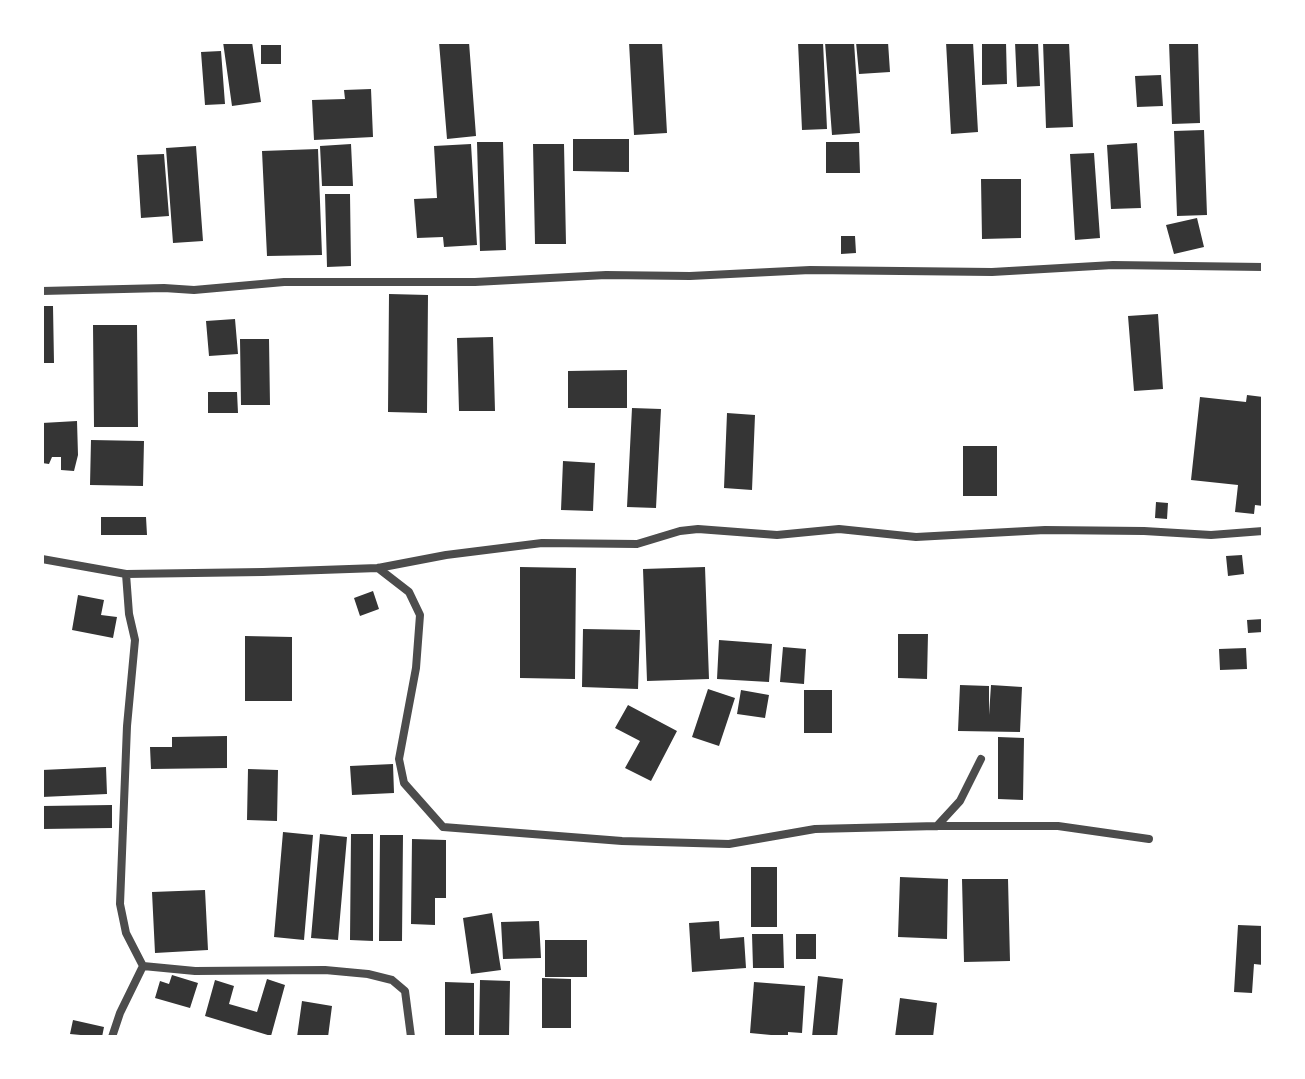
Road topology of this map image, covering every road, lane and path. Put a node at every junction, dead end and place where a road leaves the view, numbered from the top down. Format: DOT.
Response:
graph roads {
  1 [pos="1263,267"];
  2 [pos="42,291"];
  3 [pos="1263,531"];
  4 [pos="42,559"];
  5 [pos="378,568"];
  6 [pos="126,574"];
  7 [pos="981,759"];
  8 [pos="937,826"];
  9 [pos="1149,839"];
  10 [pos="143,966"];
  11 [pos="112,1037"];
  12 [pos="411,1037"];
  1 -- 2 [label="street"];
  3 -- 5 [label="street"];
  4 -- 6 [label="street"];
  5 -- 6 [label="street"];
  5 -- 8 [label="street"];
  6 -- 10 [label="street"];
  7 -- 8 [label="street"];
  8 -- 9 [label="street"];
  10 -- 11 [label="street"];
  10 -- 12 [label="street"];
}
